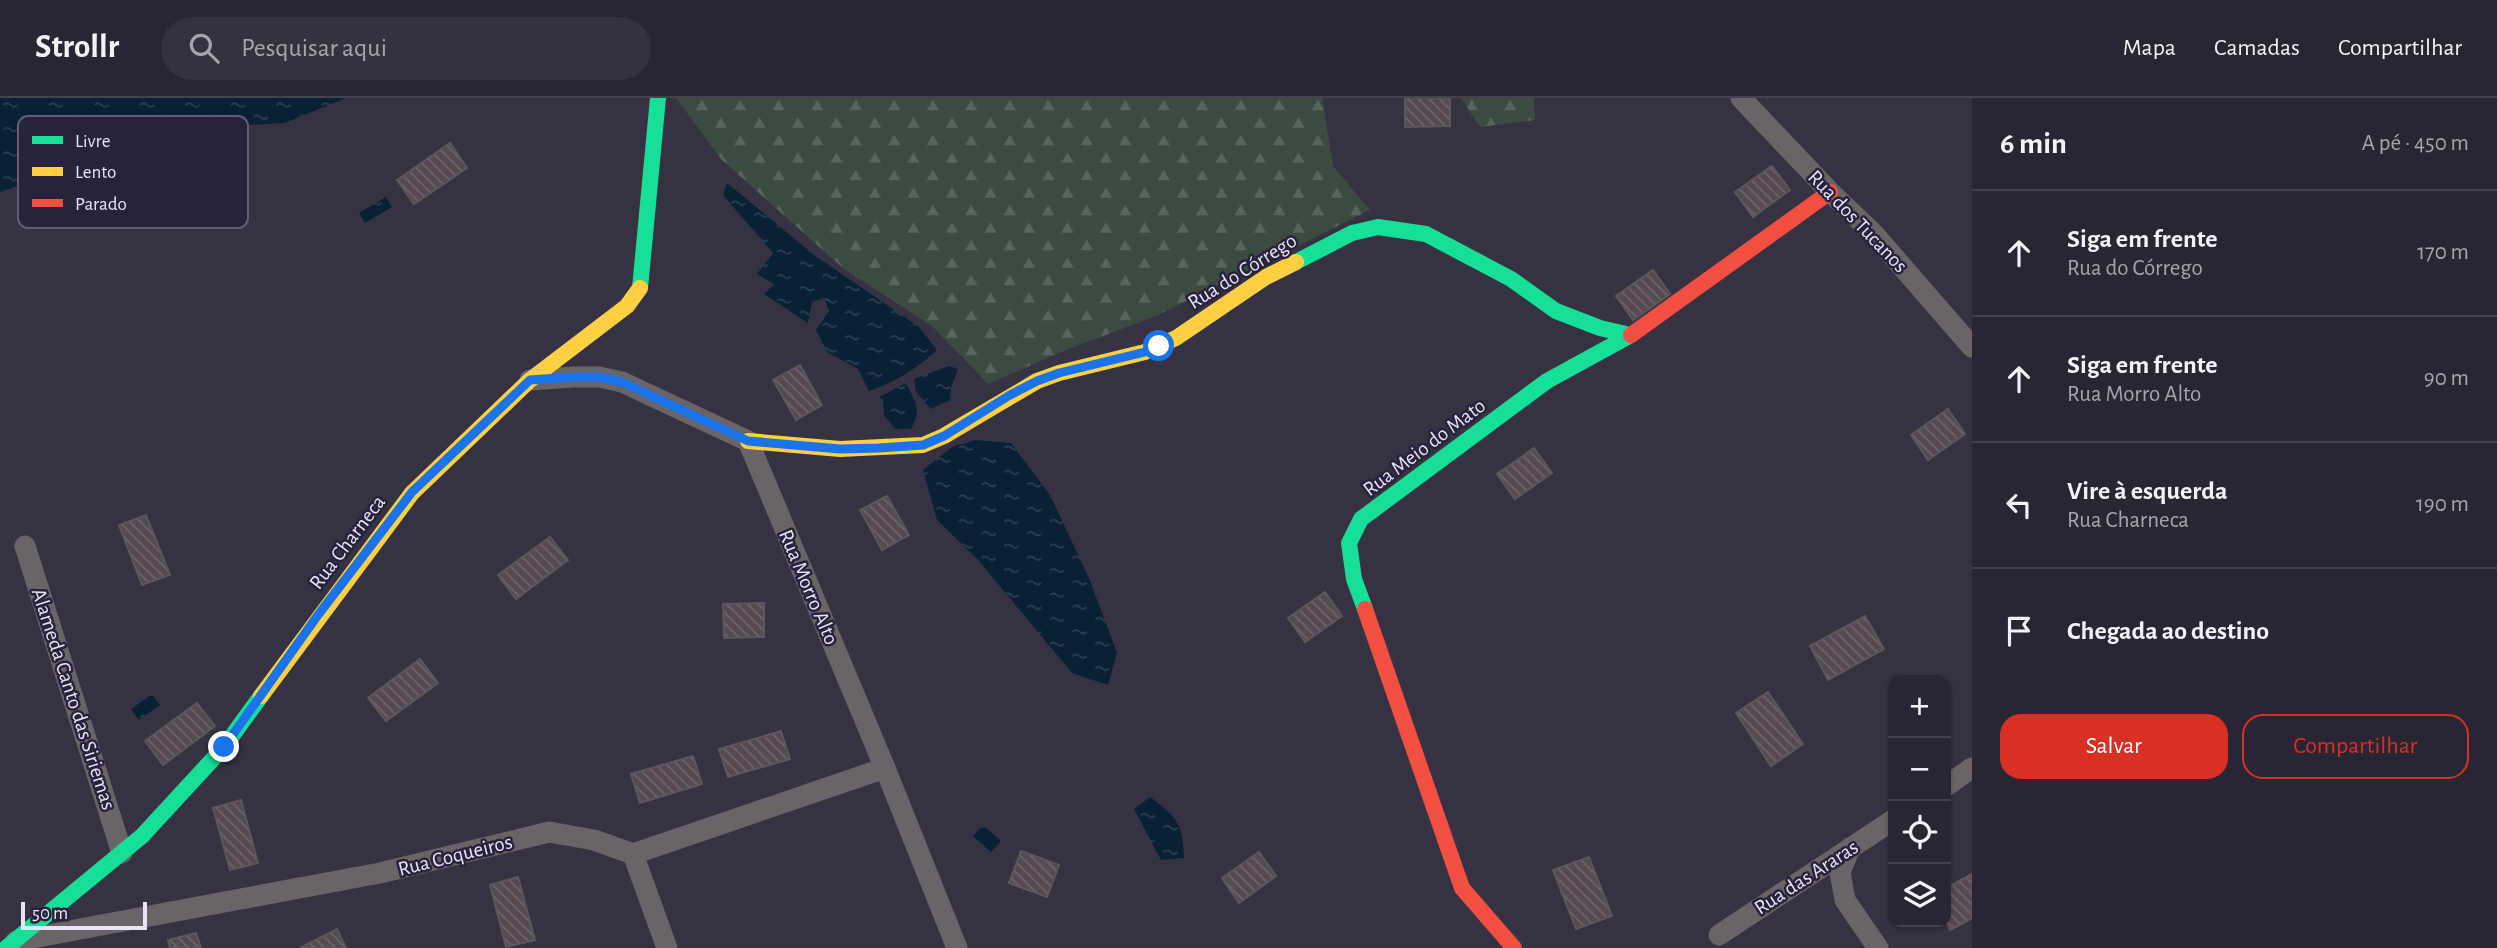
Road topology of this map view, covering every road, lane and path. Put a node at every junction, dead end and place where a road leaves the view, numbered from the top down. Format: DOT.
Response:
graph roads {
  1 [pos="658,98"];
  2 [pos="1741,98"];
  3 [pos="1830,192"];
  4 [pos="1630,335"];
  5 [pos="1972,347"];
  6 [pos="530,380"];
  7 [pos="748,441"];
  8 [pos="25,545"];
  9 [pos="885,768"];
  10 [pos="1972,768"];
  11 [pos="1951,783"];
  12 [pos="1888,823"];
  13 [pos="1850,848"];
  14 [pos="122,853"];
  15 [pos="633,854"];
  16 [pos="1719,934"];
  17 [pos="10,945"];
  18 [pos="667,948"];
  19 [pos="957,948"];
  20 [pos="1514,948"];
  21 [pos="1878,948"];
  1 -- 6 [label="street, Rua Charneca"];
  2 -- 3 [label="street, Rua dos Tucanos"];
  3 -- 4 [label="street, Rua Meio do Mato"];
  3 -- 5 [label="street, Rua dos Tucanos"];
  4 -- 7 [label="street, Rua do Córrego"];
  4 -- 20 [label="street, Rua Meio do Mato"];
  6 -- 7 [label="street"];
  6 -- 14 [label="street, Rua Charneca"];
  7 -- 9 [label="street, Rua Morro Alto"];
  8 -- 14 [label="street, Alameda Canto das Siriemas"];
  9 -- 15 [label="street"];
  9 -- 19 [label="street, Rua Morro Alto"];
  10 -- 11 [label="street"];
  12 -- 13 [label="street, Rua das Araras"];
  13 -- 16 [label="street, Rua das Araras"];
  13 -- 21 [label="street"];
  14 -- 17 [label="street, Rua Charneca"];
  15 -- 17 [label="street, Rua Coqueiros"];
  15 -- 18 [label="street"];
}
